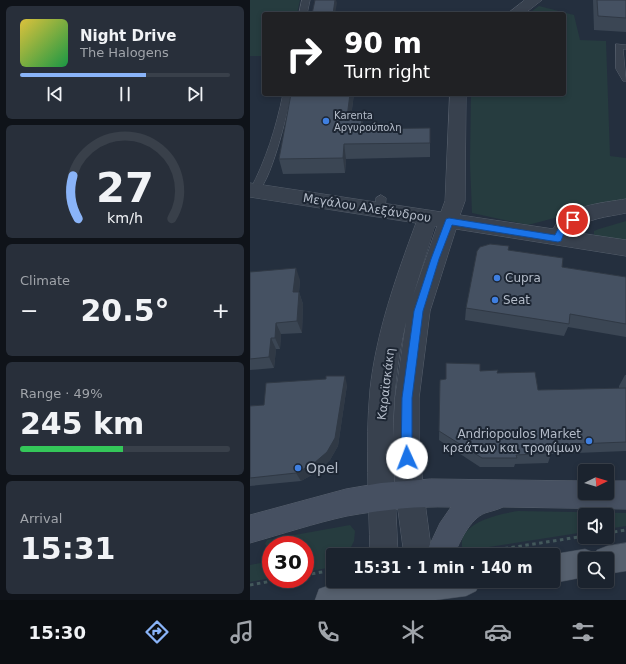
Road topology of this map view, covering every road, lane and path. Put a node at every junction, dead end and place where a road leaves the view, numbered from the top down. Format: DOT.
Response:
graph roads {
  1 [pos="306,0"];
  2 [pos="535,0"];
  3 [pos="303,12"];
  4 [pos="517,12"];
  5 [pos="626,47"];
  6 [pos="626,79"];
  7 [pos="287,96"];
  8 [pos="458,96"];
  9 [pos="252,190"];
  10 [pos="626,206"];
  11 [pos="439,220"];
  12 [pos="558,238"];
  13 [pos="626,248"];
  14 [pos="509,493"];
  15 [pos="410,495"];
  16 [pos="626,495"];
  17 [pos="381,497"];
  18 [pos="250,529"];
  19 [pos="626,530"];
  20 [pos="614,532"];
  21 [pos="578,538"];
  22 [pos="384,548"];
  23 [pos="417,548"];
  24 [pos="442,548"];
  25 [pos="540,548"];
  26 [pos="626,557"];
  27 [pos="614,559"];
  28 [pos="578,564"];
  29 [pos="560,567"];
  30 [pos="326,571"];
  31 [pos="314,573"];
  32 [pos="262,583"];
  33 [pos="250,585"];
  34 [pos="414,588"];
  35 [pos="386,591"];
  36 [pos="330,600"];
  1 -- 3 [label="lane"];
  2 -- 4 [label="street"];
  5 -- 6 [label="lane"];
  7 -- 9 [label="lane"];
  8 -- 11 [label="street"];
  9 -- 11 [label="street, Μεγάλου Αλεξάνδρου"];
  10 -- 12 [label="street"];
  11 -- 12 [label="street, Μεγάλου Αλεξάνδρου"];
  11 -- 15 [label="street, Καραϊσκάκη"];
  11 -- 17 [label="street, Καραϊσκάκη"];
  12 -- 13 [label="street, Μεγάλου Αλεξάνδρου"];
  14 -- 15 [label="street"];
  14 -- 16 [label="street"];
  14 -- 24 [label="street"];
  15 -- 17 [label="street"];
  15 -- 23 [label="street, Καραϊσκάκη"];
  17 -- 18 [label="street"];
  17 -- 22 [label="street, Καραϊσκάκη"];
  19 -- 20 [label="path"];
  21 -- 25 [label="path"];
  26 -- 27 [label="main road"];
  28 -- 29 [label="main road"];
  30 -- 31 [label="path"];
  32 -- 33 [label="path"];
  34 -- 35 [label="main road"];
  35 -- 36 [label="main road"];
}
